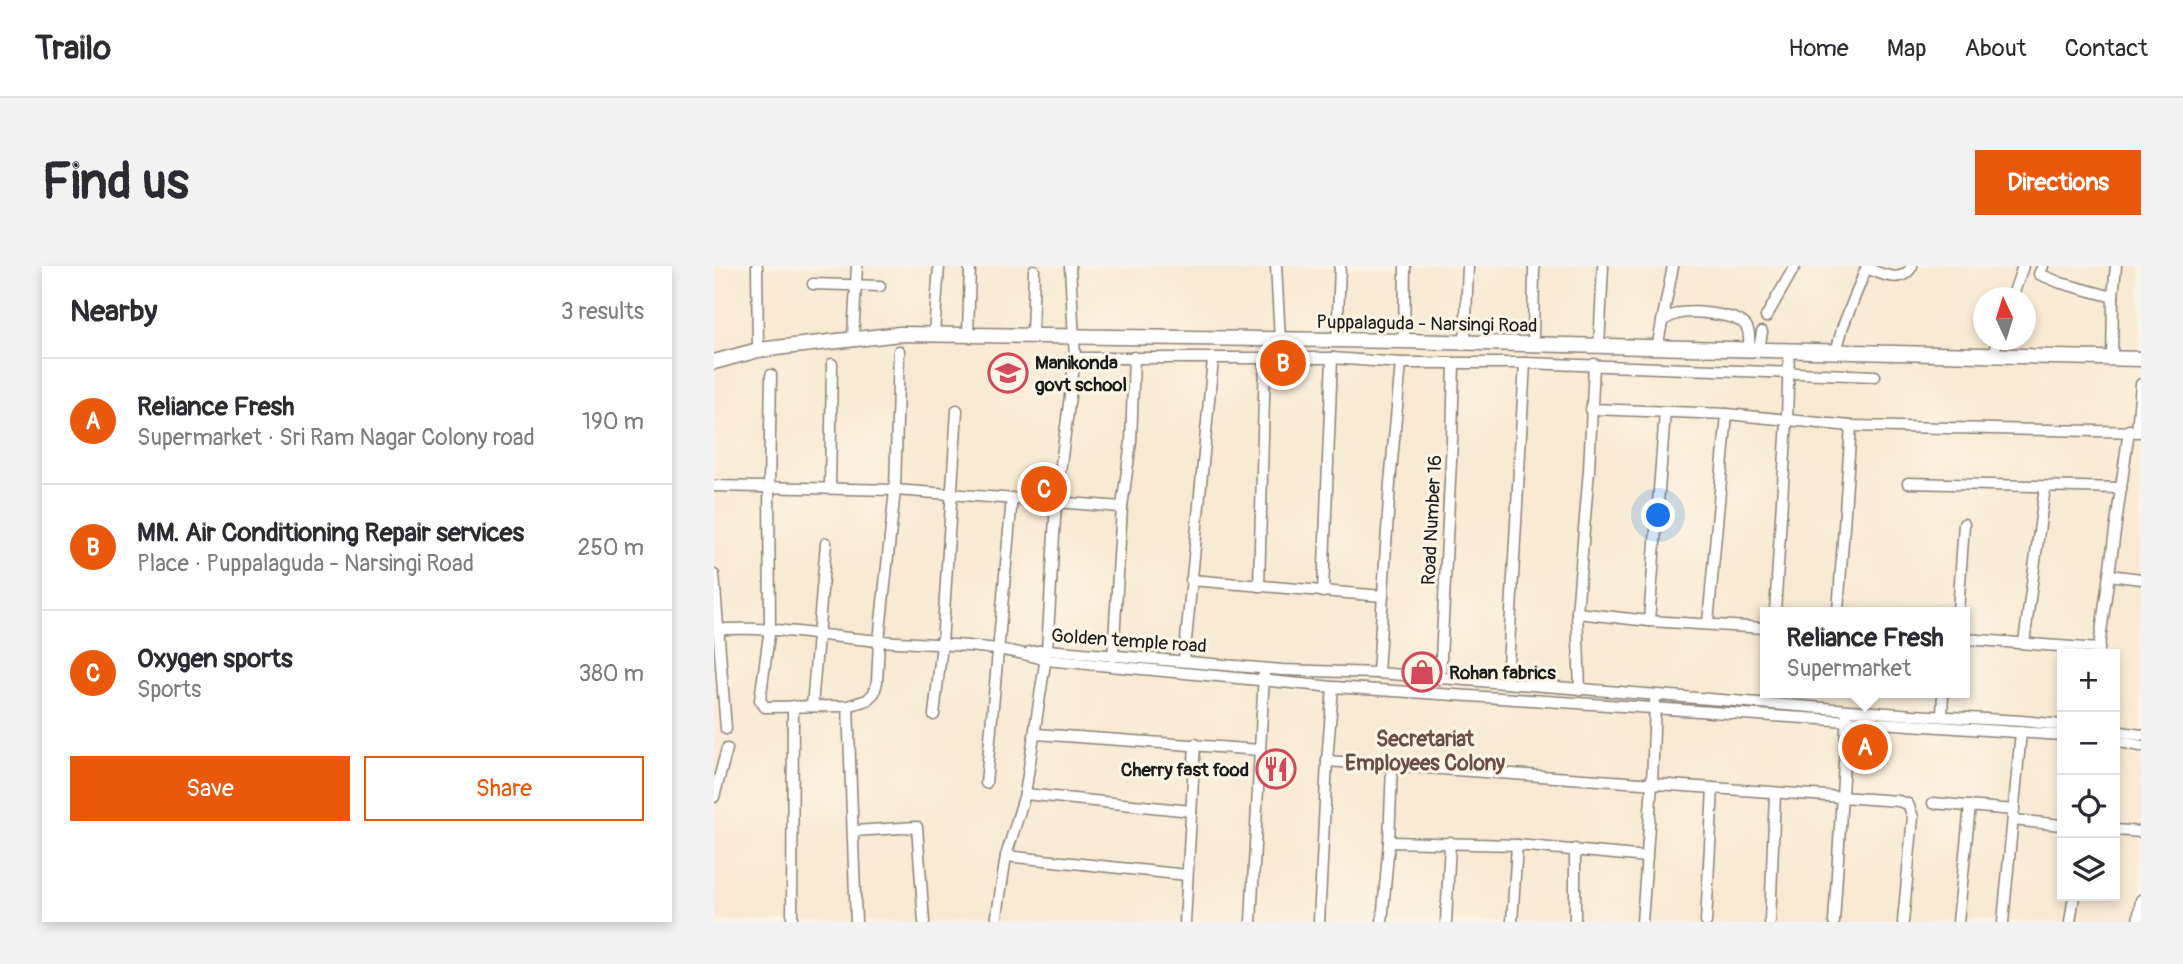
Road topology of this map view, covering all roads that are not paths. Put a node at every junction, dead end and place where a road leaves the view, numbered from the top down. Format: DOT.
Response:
graph roads {
  1 [pos="757,266"];
  2 [pos="857,266"];
  3 [pos="939,266"];
  4 [pos="970,266"];
  5 [pos="1070,266"];
  6 [pos="1276,266"];
  7 [pos="1340,266"];
  8 [pos="1405,266"];
  9 [pos="1468,266"];
  10 [pos="1534,266"];
  11 [pos="1603,266"];
  12 [pos="1795,266"];
  13 [pos="1912,266"];
  14 [pos="2023,266"];
  15 [pos="2116,266"];
  16 [pos="1866,267"];
  17 [pos="1672,268"];
  18 [pos="1034,270"];
  19 [pos="2041,270"];
  20 [pos="813,284"];
  21 [pos="856,286"];
  22 [pos="880,286"];
  23 [pos="2016,287"];
  24 [pos="2113,297"];
  25 [pos="1766,317"];
  26 [pos="1662,321"];
  27 [pos="1762,332"];
  28 [pos="934,334"];
  29 [pos="968,334"];
  30 [pos="1032,335"];
  31 [pos="1075,337"];
  32 [pos="853,338"];
  33 [pos="1280,340"];
  34 [pos="1337,340"];
  35 [pos="1404,341"];
  36 [pos="1465,342"];
  37 [pos="1533,345"];
  38 [pos="1599,347"];
  39 [pos="1657,348"];
  40 [pos="1754,349"];
  41 [pos="1789,349"];
  42 [pos="758,350"];
  43 [pos="1994,350"];
  44 [pos="899,351"];
  45 [pos="1836,352"];
  46 [pos="1992,356"];
  47 [pos="1134,357"];
  48 [pos="1075,358"];
  49 [pos="1332,358"];
  50 [pos="1213,359"];
  51 [pos="1265,359"];
  52 [pos="2141,359"];
  53 [pos="2112,360"];
  54 [pos="714,362"];
  55 [pos="1401,363"];
  56 [pos="1454,363"];
  57 [pos="1525,363"];
  58 [pos="832,364"];
  59 [pos="1594,365"];
  60 [pos="1788,372"];
  61 [pos="771,375"];
  62 [pos="1875,376"];
  63 [pos="2141,384"];
  64 [pos="1591,409"];
  65 [pos="957,410"];
  66 [pos="1665,412"];
  67 [pos="1727,414"];
  68 [pos="1787,421"];
  69 [pos="1851,426"];
  70 [pos="2135,431"];
  71 [pos="1908,484"];
  72 [pos="714,486"];
  73 [pos="769,487"];
  74 [pos="2045,487"];
  75 [pos="830,488"];
  76 [pos="2122,488"];
  77 [pos="895,490"];
  78 [pos="952,494"];
  79 [pos="1012,498"];
  80 [pos="1056,502"];
  81 [pos="1122,507"];
  82 [pos="1964,524"];
  83 [pos="826,543"];
  84 [pos="714,575"];
  85 [pos="2109,575"];
  86 [pos="2141,579"];
  87 [pos="1191,580"];
  88 [pos="1259,586"];
  89 [pos="1323,592"];
  90 [pos="1383,596"];
  91 [pos="1775,607"];
  92 [pos="1838,607"];
  93 [pos="1958,607"];
  94 [pos="1577,613"];
  95 [pos="1649,621"];
  96 [pos="1709,623"];
  97 [pos="770,628"];
  98 [pos="1760,628"];
  99 [pos="716,629"];
  100 [pos="818,634"];
  101 [pos="1970,639"];
  102 [pos="879,641"];
  103 [pos="2024,643"];
  104 [pos="942,645"];
  105 [pos="999,649"];
  106 [pos="2074,649"];
  107 [pos="2099,649"];
  108 [pos="1047,655"];
  109 [pos="1113,657"];
  110 [pos="1184,661"];
  111 [pos="1378,673"];
  112 [pos="1264,674"];
  113 [pos="1440,678"];
  114 [pos="1507,683"];
  115 [pos="1333,687"];
  116 [pos="1580,690"];
  117 [pos="1656,696"];
  118 [pos="1760,698"];
  119 [pos="1768,698"];
  120 [pos="1941,698"];
  121 [pos="793,706"];
  122 [pos="812,706"];
  123 [pos="848,706"];
  124 [pos="1654,708"];
  125 [pos="1848,709"];
  126 [pos="934,715"];
  127 [pos="1767,716"];
  128 [pos="1913,720"];
  129 [pos="1934,720"];
  130 [pos="1847,722"];
  131 [pos="2057,725"];
  132 [pos="726,729"];
  133 [pos="2021,732"];
  134 [pos="2120,732"];
  135 [pos="1036,734"];
  136 [pos="2141,734"];
  137 [pos="2057,735"];
  138 [pos="2120,742"];
  139 [pos="1195,744"];
  140 [pos="2141,746"];
  141 [pos="727,748"];
  142 [pos="1260,751"];
  143 [pos="1327,761"];
  144 [pos="1392,766"];
  145 [pos="986,783"];
  146 [pos="1652,784"];
  147 [pos="1713,788"];
  148 [pos="1775,793"];
  149 [pos="1025,794"];
  150 [pos="1841,796"];
  151 [pos="714,797"];
  152 [pos="1933,803"];
  153 [pos="1970,806"];
  154 [pos="1191,811"];
  155 [pos="2014,815"];
  156 [pos="2057,824"];
  157 [pos="2120,830"];
  158 [pos="854,831"];
  159 [pos="2141,832"];
  160 [pos="1389,842"];
  161 [pos="1450,842"];
  162 [pos="1517,845"];
  163 [pos="1575,849"];
  164 [pos="1006,856"];
  165 [pos="1647,856"];
  166 [pos="1187,875"];
  167 [pos="2141,900"];
  168 [pos="2073,901"];
  169 [pos="792,922"];
  170 [pos="856,922"];
  171 [pos="924,922"];
  172 [pos="996,922"];
  173 [pos="1185,922"];
  174 [pos="1251,922"];
  175 [pos="1319,922"];
  176 [pos="1382,922"];
  177 [pos="1446,922"];
  178 [pos="1511,922"];
  179 [pos="1575,922"];
  180 [pos="1642,922"];
  181 [pos="1706,922"];
  182 [pos="1770,922"];
  183 [pos="1834,922"];
  184 [pos="1903,922"];
  185 [pos="1958,922"];
  186 [pos="2003,922"];
  187 [pos="2070,922"];
  188 [pos="2137,922"];
  1 -- 42 [label="street"];
  2 -- 21 [label="street"];
  3 -- 28 [label="street"];
  4 -- 29 [label="street"];
  5 -- 31 [label="street"];
  6 -- 33 [label="street"];
  7 -- 34 [label="street"];
  8 -- 35 [label="street"];
  9 -- 36 [label="street"];
  10 -- 37 [label="street"];
  11 -- 38 [label="street"];
  12 -- 25 [label="street"];
  13 -- 16 [label="street"];
  14 -- 19 [label="street"];
  14 -- 23 [label="street"];
  15 -- 24 [label="street"];
  16 -- 45 [label="street"];
  17 -- 26 [label="street"];
  18 -- 30 [label="street"];
  19 -- 24 [label="street"];
  20 -- 21 [label="street"];
  21 -- 22 [label="street"];
  21 -- 32 [label="street"];
  24 -- 53 [label="street"];
  26 -- 39 [label="street"];
  26 -- 40 [label="street"];
  27 -- 40 [label="street"];
  28 -- 29 [label="street, Puppalaguda - Narsingi Road"];
  28 -- 32 [label="street, Puppalaguda - Narsingi Road"];
  29 -- 30 [label="street, Puppalaguda - Narsingi Road"];
  30 -- 31 [label="street, Puppalaguda - Narsingi Road"];
  31 -- 33 [label="street, Puppalaguda - Narsingi Road"];
  31 -- 48 [label="street"];
  32 -- 42 [label="street, Puppalaguda - Narsingi Road"];
  33 -- 34 [label="street, Puppalaguda - Narsingi Road"];
  34 -- 35 [label="street, Puppalaguda - Narsingi Road"];
  35 -- 36 [label="street, Puppalaguda - Narsingi Road"];
  36 -- 37 [label="street, Puppalaguda - Narsingi Road"];
  37 -- 38 [label="street, Puppalaguda - Narsingi Road"];
  38 -- 39 [label="street, Puppalaguda - Narsingi Road"];
  39 -- 40 [label="street, Puppalaguda - Narsingi Road"];
  40 -- 41 [label="street, Puppalaguda - Narsingi Road"];
  41 -- 45 [label="street, Puppalaguda - Narsingi Road"];
  41 -- 60 [label="street"];
  42 -- 54 [label="street, Puppalaguda - Narsingi Road"];
  43 -- 46 [label="street"];
  44 -- 77 [label="street"];
  45 -- 46 [label="street, Puppalaguda - Narsingi Road"];
  46 -- 53 [label="street, Puppalaguda - Narsingi Road"];
  47 -- 48 [label="street"];
  47 -- 50 [label="street"];
  47 -- 81 [label="street"];
  48 -- 80 [label="street"];
  49 -- 51 [label="street"];
  49 -- 55 [label="street"];
  49 -- 89 [label="street"];
  50 -- 51 [label="street"];
  50 -- 87 [label="street"];
  51 -- 88 [label="street"];
  52 -- 53 [label="street, Puppalaguda - Narsingi Road"];
  55 -- 56 [label="street"];
  55 -- 90 [label="street"];
  56 -- 57 [label="street"];
  56 -- 113 [label="street, Road Number 16"];
  57 -- 59 [label="street"];
  57 -- 114 [label="street"];
  58 -- 75 [label="street"];
  59 -- 60 [label="street"];
  59 -- 64 [label="street"];
  60 -- 62 [label="street"];
  60 -- 68 [label="street"];
  61 -- 73 [label="street"];
  63 -- 70 [label="street"];
  64 -- 66 [label="street"];
  64 -- 94 [label="street"];
  65 -- 78 [label="street"];
  66 -- 67 [label="street"];
  66 -- 95 [label="street"];
  67 -- 68 [label="street"];
  67 -- 96 [label="street"];
  68 -- 69 [label="street"];
  68 -- 91 [label="street"];
  69 -- 70 [label="street"];
  69 -- 92 [label="street"];
  70 -- 76 [label="street"];
  71 -- 74 [label="street"];
  72 -- 73 [label="street"];
  73 -- 75 [label="street"];
  73 -- 97 [label="street"];
  74 -- 76 [label="street"];
  74 -- 103 [label="street"];
  75 -- 77 [label="street"];
  76 -- 85 [label="street"];
  77 -- 78 [label="street"];
  77 -- 102 [label="street"];
  78 -- 79 [label="street"];
  78 -- 104 [label="street"];
  79 -- 80 [label="street"];
  79 -- 105 [label="street"];
  80 -- 81 [label="street"];
  80 -- 108 [label="street"];
  81 -- 109 [label="street"];
  82 -- 93 [label="street"];
  83 -- 100 [label="street"];
  84 -- 99 [label="street"];
  85 -- 86 [label="street"];
  85 -- 107 [label="street"];
  87 -- 88 [label="street"];
  87 -- 110 [label="street"];
  88 -- 89 [label="street"];
  89 -- 90 [label="street"];
  90 -- 111 [label="street"];
  94 -- 95 [label="street"];
  94 -- 116 [label="street"];
  95 -- 96 [label="street"];
  96 -- 98 [label="street"];
  97 -- 99 [label="street, Golden temple road"];
  97 -- 100 [label="street, Golden temple road"];
  97 -- 121 [label="street"];
  99 -- 132 [label="street"];
  100 -- 102 [label="street, Golden temple road"];
  100 -- 122 [label="street"];
  101 -- 103 [label="street"];
  102 -- 104 [label="street, Golden temple road"];
  102 -- 123 [label="street"];
  103 -- 106 [label="street"];
  104 -- 105 [label="street, Golden temple road"];
  104 -- 126 [label="street"];
  105 -- 108 [label="street, Golden temple road"];
  105 -- 145 [label="street"];
  108 -- 109 [label="street, Golden temple road"];
  108 -- 112 [label="street, Golden temple road"];
  108 -- 135 [label="street"];
  109 -- 110 [label="street, Golden temple road"];
  110 -- 112 [label="street, Golden temple road"];
  111 -- 112 [label="street, Golden temple road"];
  111 -- 113 [label="street, Golden temple road"];
  112 -- 115 [label="street, Golden temple road"];
  112 -- 142 [label="street"];
  113 -- 114 [label="street, Golden temple road"];
  114 -- 116 [label="street, Golden temple road"];
  115 -- 124 [label="street, Golden temple road"];
  115 -- 143 [label="street"];
  116 -- 117 [label="street, Golden temple road"];
  117 -- 118 [label="street, Golden temple road"];
  117 -- 124 [label="street"];
  119 -- 125 [label="street, Golden temple road"];
  119 -- 127 [label="street"];
  120 -- 129 [label="street"];
  121 -- 122 [label="street"];
  121 -- 169 [label="street"];
  122 -- 123 [label="street"];
  123 -- 158 [label="street"];
  124 -- 127 [label="street, Golden temple road"];
  124 -- 146 [label="street"];
  125 -- 128 [label="street, Golden temple road"];
  125 -- 130 [label="street"];
  127 -- 130 [label="street, Golden temple road"];
  128 -- 129 [label="street, Golden temple road"];
  128 -- 130 [label="street, Golden temple road"];
  129 -- 131 [label="street, Golden temple road"];
  129 -- 133 [label="street, Golden temple road"];
  130 -- 150 [label="street"];
  133 -- 137 [label="street, Golden temple road"];
  133 -- 155 [label="street"];
  134 -- 136 [label="street"];
  135 -- 139 [label="street"];
  135 -- 149 [label="street"];
  138 -- 140 [label="street"];
  139 -- 142 [label="street"];
  139 -- 154 [label="street"];
  141 -- 151 [label="street"];
  142 -- 174 [label="street"];
  143 -- 144 [label="street"];
  143 -- 175 [label="street"];
  144 -- 146 [label="street"];
  144 -- 160 [label="street"];
  146 -- 147 [label="street"];
  146 -- 165 [label="street"];
  147 -- 148 [label="street"];
  147 -- 181 [label="street"];
  148 -- 150 [label="street"];
  148 -- 182 [label="street"];
  149 -- 154 [label="street"];
  149 -- 164 [label="street"];
  150 -- 183 [label="street"];
  150 -- 184 [label="street"];
  152 -- 153 [label="street"];
  153 -- 155 [label="street"];
  153 -- 185 [label="street"];
  154 -- 166 [label="street"];
  155 -- 156 [label="street"];
  155 -- 186 [label="street"];
  157 -- 159 [label="street"];
  158 -- 170 [label="street"];
  158 -- 171 [label="street"];
  160 -- 161 [label="street"];
  160 -- 176 [label="street"];
  161 -- 162 [label="street"];
  161 -- 177 [label="street"];
  162 -- 163 [label="street"];
  162 -- 178 [label="street"];
  163 -- 165 [label="street"];
  163 -- 179 [label="street"];
  164 -- 166 [label="street"];
  164 -- 172 [label="street"];
  165 -- 180 [label="street"];
  166 -- 173 [label="street"];
  167 -- 188 [label="street"];
  168 -- 187 [label="street"];
}
